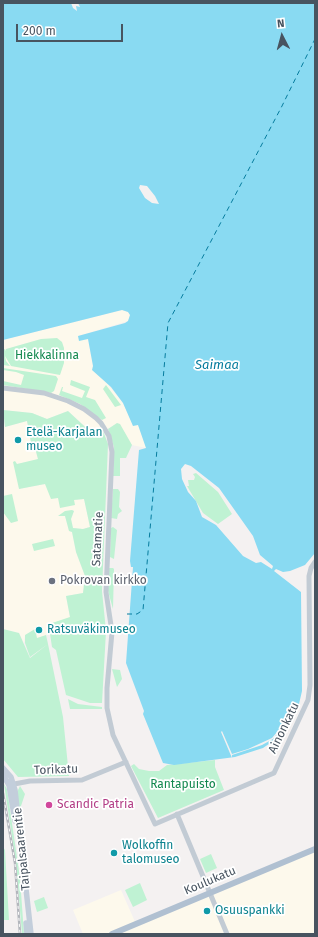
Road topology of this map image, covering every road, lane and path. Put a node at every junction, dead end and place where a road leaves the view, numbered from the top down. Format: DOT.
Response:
graph roads {
  1 [pos="3,388"];
  2 [pos="315,562"];
  3 [pos="126,762"];
  4 [pos="3,768"];
  5 [pos="3,775"];
  6 [pos="11,784"];
  7 [pos="177,814"];
  8 [pos="155,824"];
  9 [pos="315,849"];
  10 [pos="210,893"];
  11 [pos="27,934"];
  12 [pos="31,934"];
  13 [pos="112,934"];
  14 [pos="227,934"];
  1 -- 3 [label="street, Satamatie"];
  2 -- 7 [label="street, Ainonkatu"];
  3 -- 6 [label="street, Torikatu"];
  3 -- 8 [label="street, Satamatie"];
  4 -- 6 [label="main road, Taipalsaarentie"];
  5 -- 6 [label="main road, Taipalsaarentie"];
  6 -- 11 [label="main road, Taipalsaarentie"];
  6 -- 12 [label="main road, Taipalsaarentie"];
  7 -- 8 [label="street, Ainonkatu"];
  7 -- 10 [label="street"];
  9 -- 10 [label="main road, Koulukatu"];
  10 -- 13 [label="main road, Koulukatu"];
  10 -- 14 [label="street"];
}
